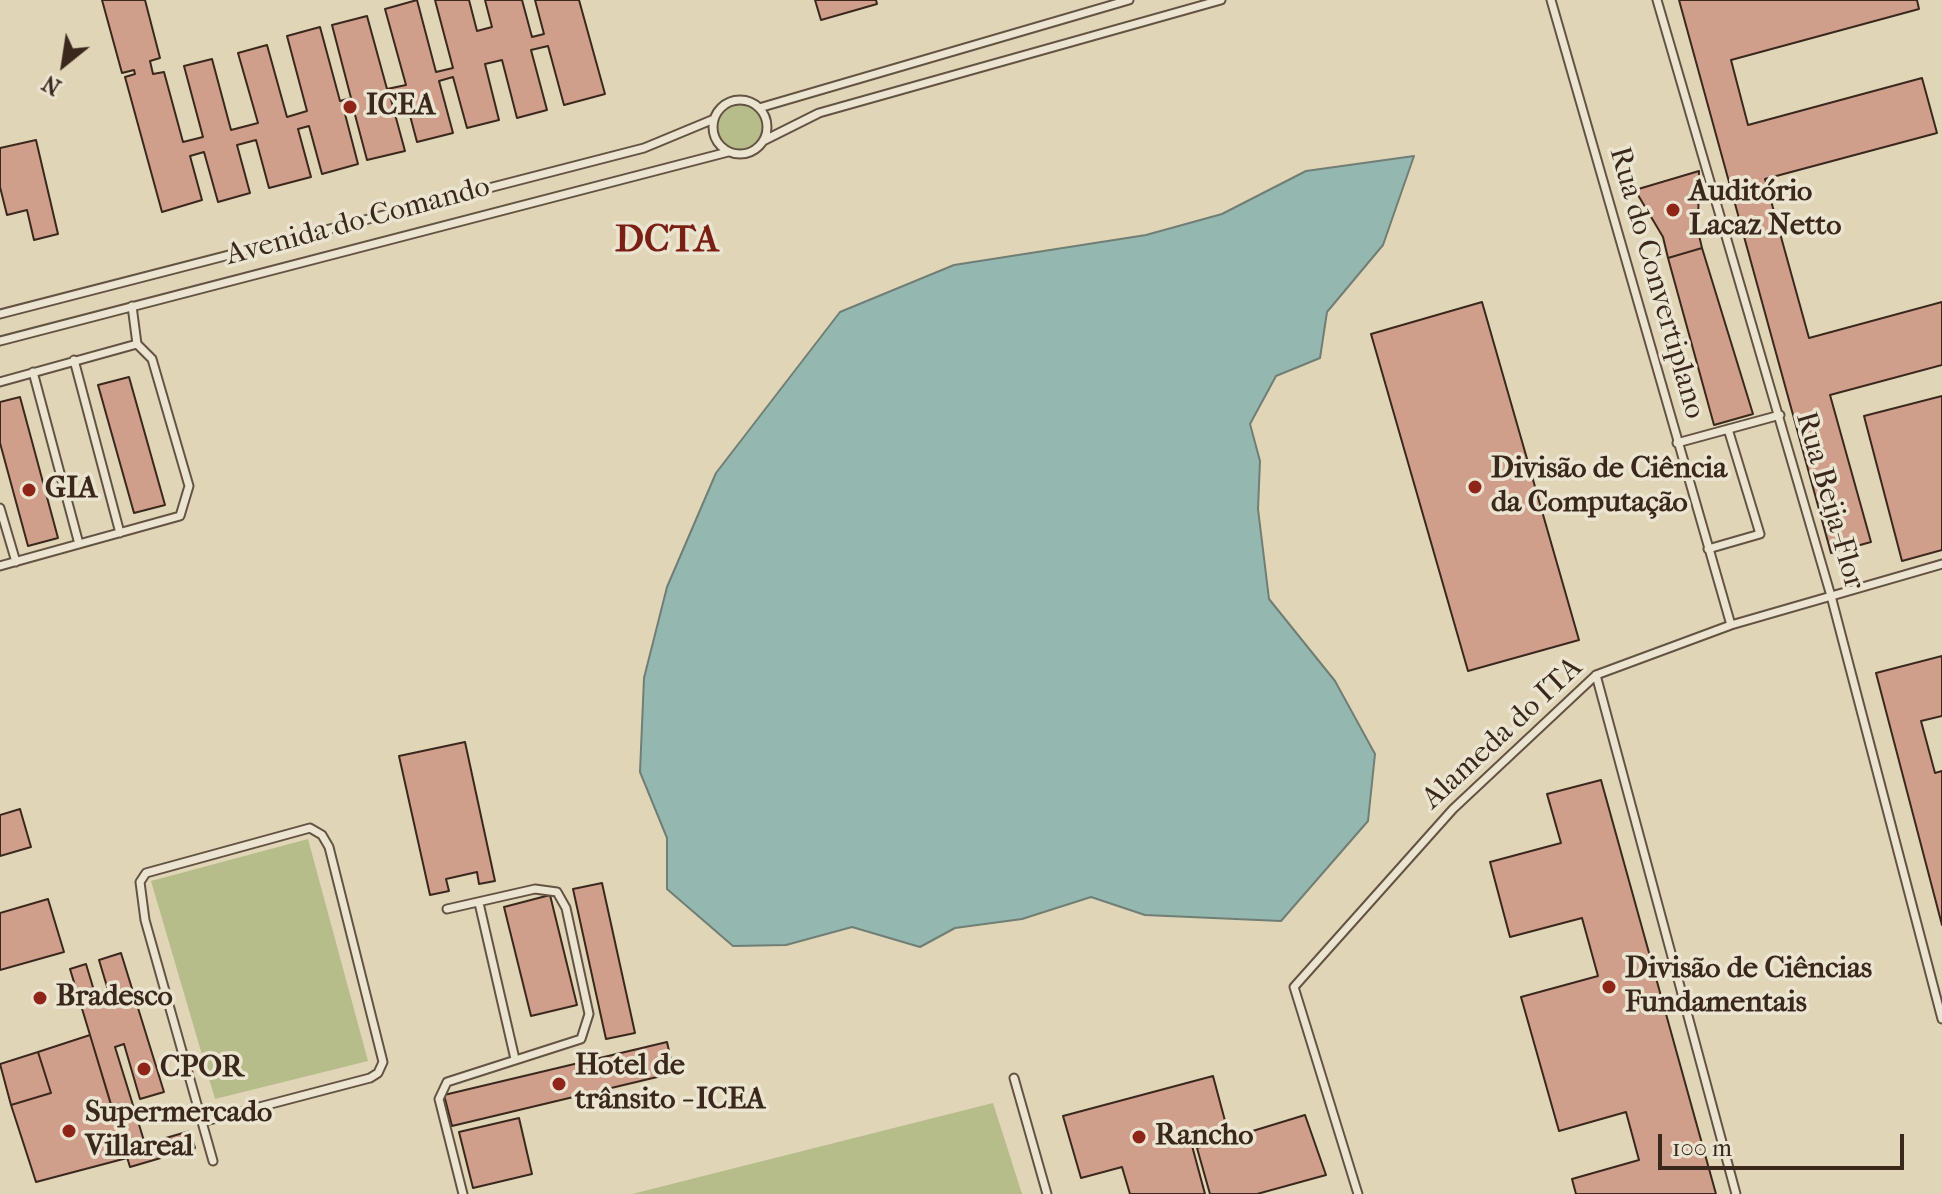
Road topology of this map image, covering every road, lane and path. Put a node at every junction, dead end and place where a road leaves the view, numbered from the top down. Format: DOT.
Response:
graph roads {
  1 [pos="1129,0"];
  2 [pos="1221,0"];
  3 [pos="1551,0"];
  4 [pos="1657,0"];
  5 [pos="759,108"];
  6 [pos="714,119"];
  7 [pos="763,141"];
  8 [pos="728,152"];
  9 [pos="132,306"];
  10 [pos="0,314"];
  11 [pos="0,341"];
  12 [pos="137,344"];
  13 [pos="74,360"];
  14 [pos="33,372"];
  15 [pos="0,382"];
  16 [pos="1780,415"];
  17 [pos="1728,429"];
  18 [pos="1677,443"];
  19 [pos="0,508"];
  20 [pos="120,533"];
  21 [pos="79,544"];
  22 [pos="1708,549"];
  23 [pos="16,562"];
  24 [pos="1942,564"];
  25 [pos="0,566"];
  26 [pos="1831,596"];
  27 [pos="1731,625"];
  28 [pos="1596,675"];
  29 [pos="479,903"];
  30 [pos="447,909"];
  31 [pos="1942,1019"];
  32 [pos="515,1059"];
  33 [pos="1014,1078"];
  34 [pos="202,1122"];
  35 [pos="213,1161"];
  36 [pos="463,1194"];
  37 [pos="1047,1194"];
  38 [pos="1358,1194"];
  39 [pos="1736,1194"];
  1 -- 5 [label="lane"];
  2 -- 7 [label="lane"];
  3 -- 18 [label="lane, Rua do Convertiplano"];
  4 -- 16 [label="lane, Rua Beija-Flor"];
  5 -- 6 [label="lane"];
  5 -- 7 [label="lane"];
  6 -- 8 [label="lane"];
  6 -- 10 [label="lane, Avenida do Comando"];
  7 -- 8 [label="lane"];
  8 -- 9 [label="lane, Avenida do Comando"];
  9 -- 11 [label="lane, Avenida do Comando"];
  9 -- 12 [label="lane"];
  12 -- 13 [label="lane"];
  12 -- 20 [label="lane"];
  13 -- 14 [label="lane"];
  13 -- 20 [label="lane"];
  14 -- 15 [label="lane"];
  14 -- 21 [label="lane"];
  16 -- 17 [label="lane"];
  16 -- 26 [label="lane, Rua Beija-Flor"];
  17 -- 18 [label="lane"];
  17 -- 22 [label="lane"];
  18 -- 22 [label="lane, Rua do Convertiplano"];
  19 -- 23 [label="lane"];
  20 -- 21 [label="lane"];
  21 -- 23 [label="lane"];
  22 -- 27 [label="lane, Rua do Convertiplano"];
  23 -- 25 [label="lane"];
  24 -- 26 [label="lane, Alameda do ITA"];
  26 -- 27 [label="lane, Alameda do ITA"];
  26 -- 31 [label="lane, Rua Beija-Flor"];
  27 -- 28 [label="lane, Alameda do ITA"];
  28 -- 38 [label="lane, Alameda do ITA"];
  28 -- 39 [label="lane"];
  29 -- 30 [label="lane"];
  29 -- 32 [label="lane"];
  29 -- 32 [label="lane"];
  32 -- 36 [label="lane"];
  33 -- 37 [label="lane"];
  34 -- 34 [label="lane"];
  34 -- 35 [label="lane"];
}
